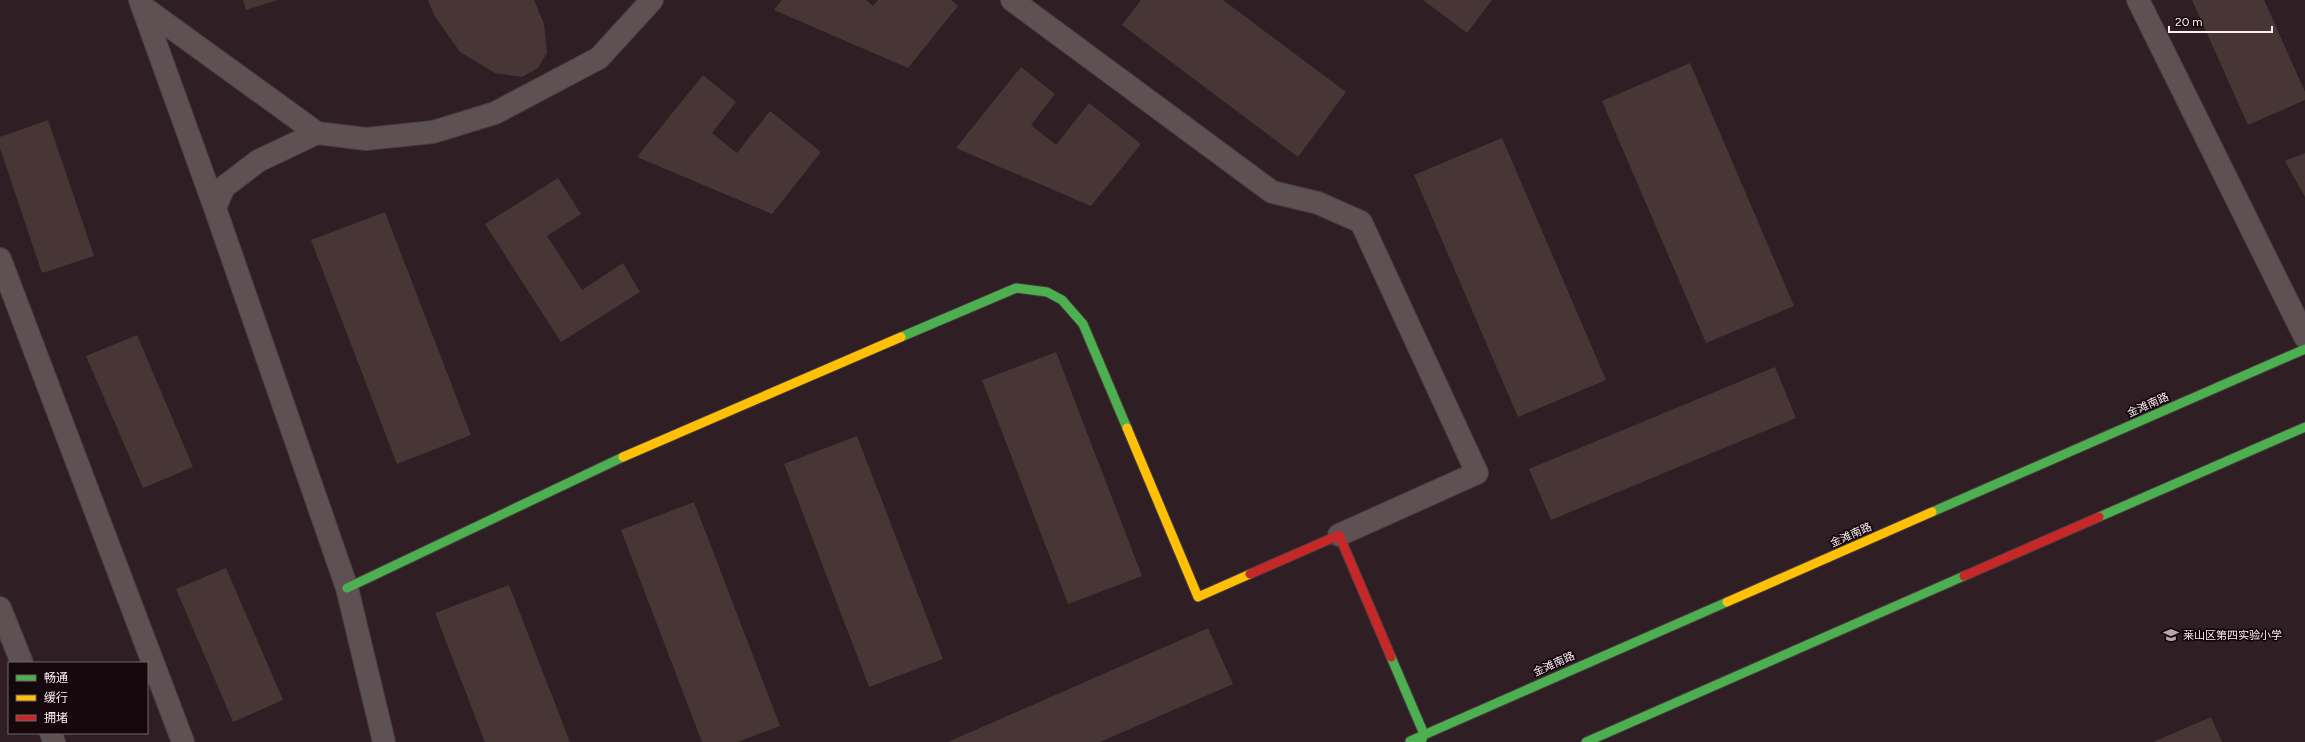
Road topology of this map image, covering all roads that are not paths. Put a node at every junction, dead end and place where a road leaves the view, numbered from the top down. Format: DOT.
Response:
graph roads {
  1 [pos="652,0"];
  2 [pos="1012,0"];
  3 [pos="2138,0"];
  4 [pos="141,3"];
  5 [pos="318,133"];
  6 [pos="215,208"];
  7 [pos="0,259"];
  8 [pos="2305,337"];
  9 [pos="2305,349"];
  10 [pos="2305,428"];
  11 [pos="1339,535"];
  12 [pos="347,588"];
  13 [pos="0,608"];
  14 [pos="22,662"];
  15 [pos="1423,738"];
  16 [pos="183,742"];
  17 [pos="384,742"];
  18 [pos="1407,742"];
  19 [pos="1586,742"];
  1 -- 5 [label="street"];
  2 -- 11 [label="street"];
  3 -- 8 [label="street"];
  4 -- 5 [label="street"];
  4 -- 6 [label="street"];
  5 -- 6 [label="street"];
  6 -- 12 [label="street"];
  7 -- 16 [label="street"];
  9 -- 15 [label="street, 金滩南路"];
  10 -- 19 [label="street"];
  11 -- 12 [label="street"];
  11 -- 15 [label="street"];
  12 -- 17 [label="street"];
  13 -- 14 [label="street"];
  15 -- 18 [label="street, 金滩南路"];
}
